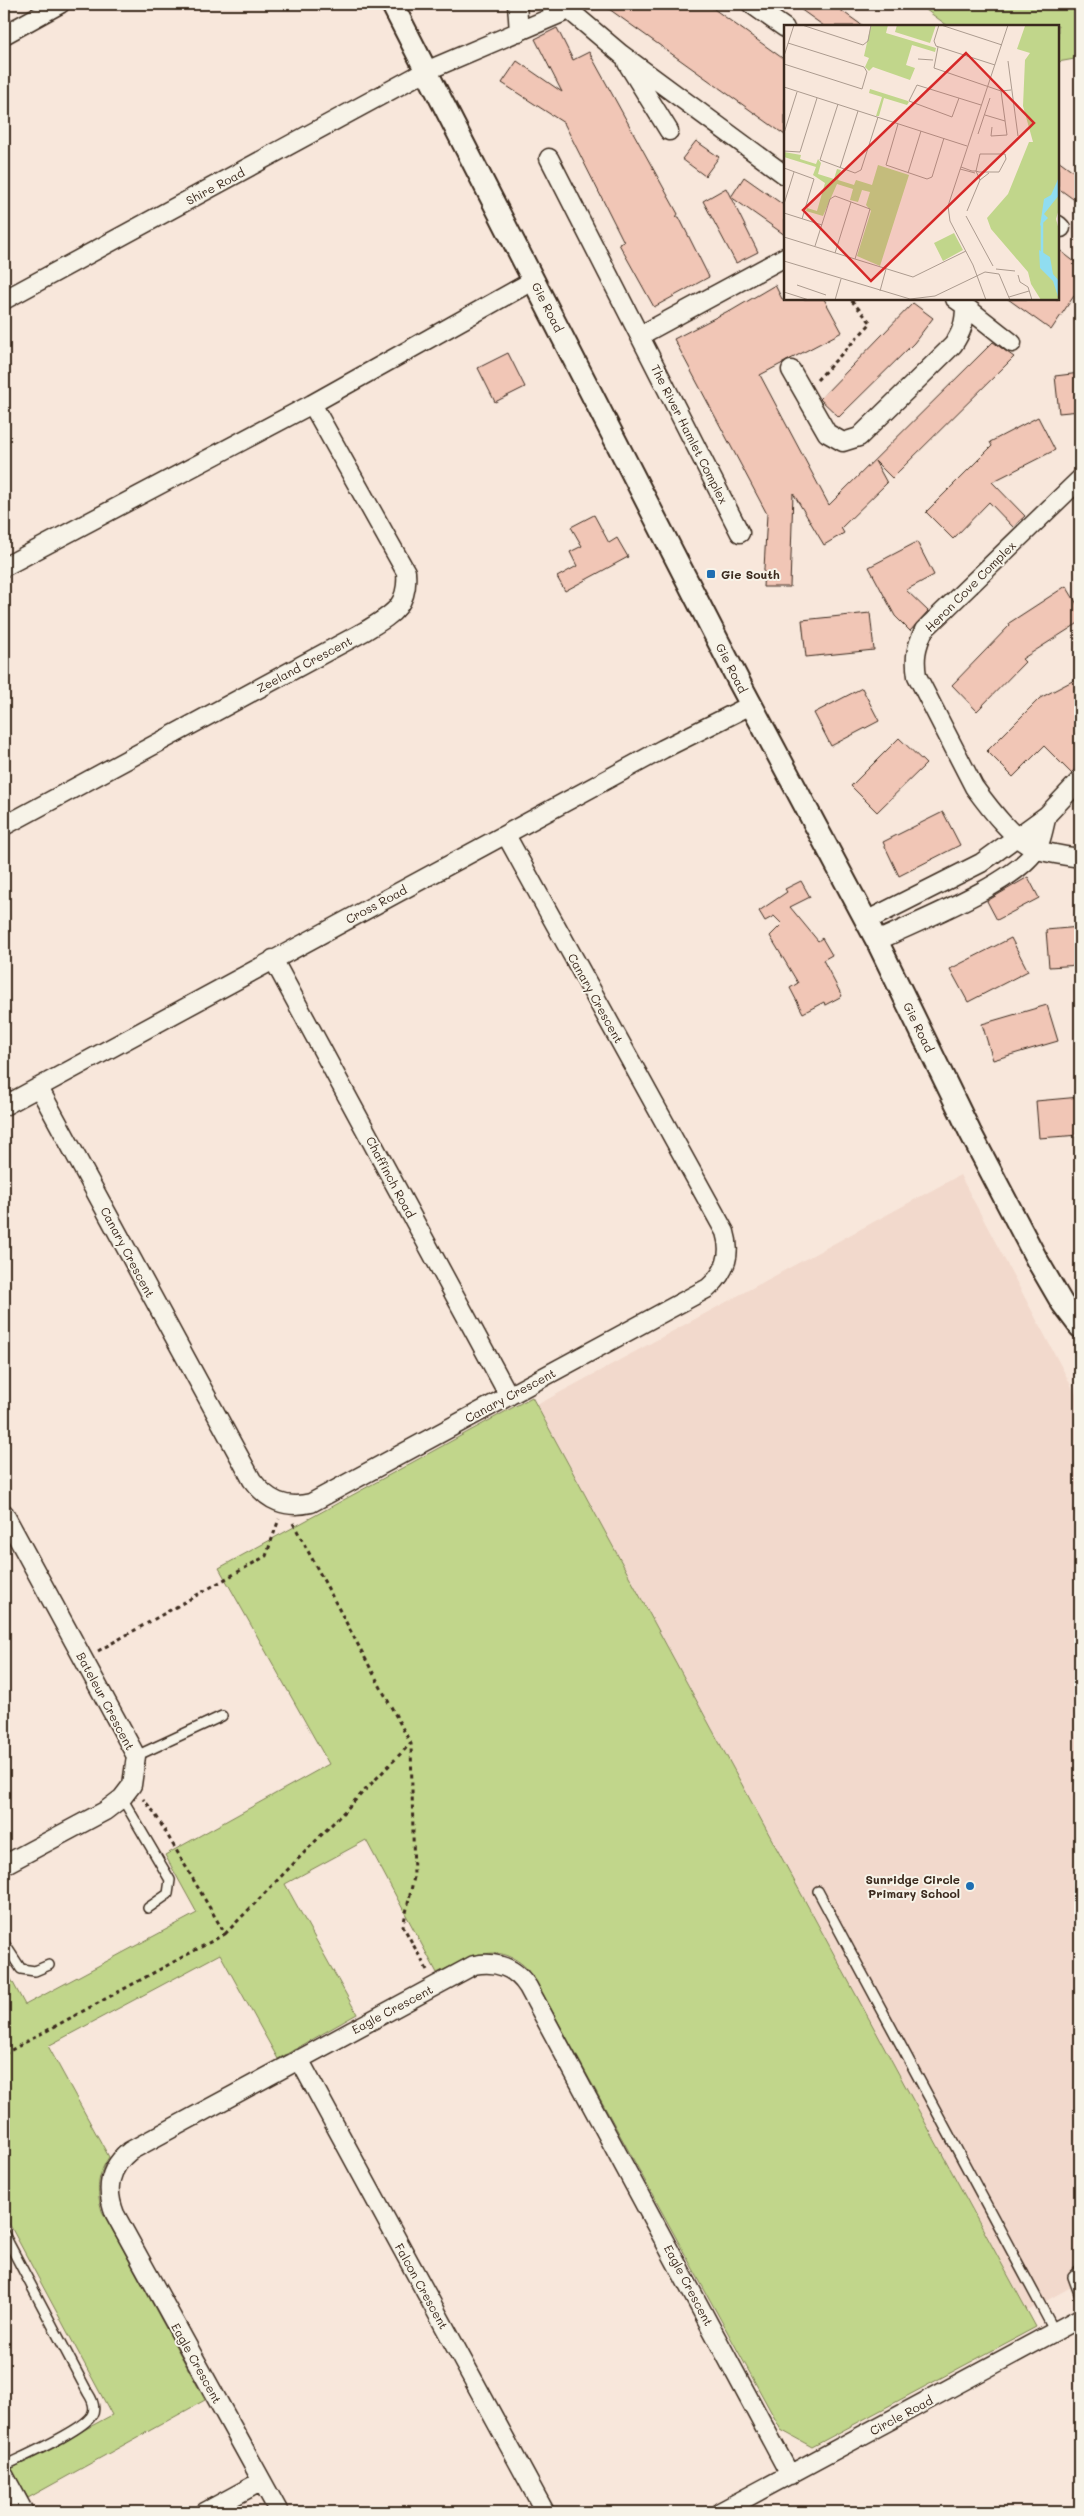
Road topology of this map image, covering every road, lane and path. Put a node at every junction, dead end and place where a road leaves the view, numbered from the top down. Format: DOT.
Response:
graph roads {
  1 [pos="60,4"];
  2 [pos="392,4"];
  3 [pos="517,4"];
  4 [pos="751,4"];
  5 [pos="572,7"];
  6 [pos="784,27"];
  7 [pos="519,32"];
  8 [pos="4,35"];
  9 [pos="621,54"];
  10 [pos="426,71"];
  11 [pos="669,131"];
  12 [pos="549,158"];
  13 [pos="784,174"];
  14 [pos="784,258"];
  15 [pos="534,280"];
  16 [pos="4,300"];
  17 [pos="851,300"];
  18 [pos="960,302"];
  19 [pos="641,335"];
  20 [pos="1012,343"];
  21 [pos="792,370"];
  22 [pos="805,394"];
  23 [pos="312,404"];
  24 [pos="1080,479"];
  25 [pos="740,533"];
  26 [pos="4,568"];
  27 [pos="751,705"];
  28 [pos="1080,780"];
  29 [pos="1047,815"];
  30 [pos="4,826"];
  31 [pos="506,835"];
  32 [pos="1018,838"];
  33 [pos="1036,850"];
  34 [pos="1080,858"];
  35 [pos="866,921"];
  36 [pos="877,941"];
  37 [pos="272,959"];
  38 [pos="40,1088"];
  39 [pos="4,1106"];
  40 [pos="1080,1327"];
  41 [pos="509,1396"];
  42 [pos="284,1504"];
  43 [pos="4,1513"];
  44 [pos="84,1659"];
  45 [pos="222,1716"];
  46 [pos="410,1744"];
  47 [pos="136,1756"];
  48 [pos="127,1792"];
  49 [pos="4,1865"];
  50 [pos="818,1891"];
  51 [pos="148,1908"];
  52 [pos="225,1934"];
  53 [pos="4,1943"];
  54 [pos="49,1965"];
  55 [pos="436,1985"];
  56 [pos="4,2054"];
  57 [pos="299,2060"];
  58 [pos="4,2234"];
  59 [pos="1080,2270"];
  60 [pos="1080,2296"];
  61 [pos="1080,2318"];
  62 [pos="1055,2332"];
  63 [pos="4,2466"];
  64 [pos="790,2474"];
  65 [pos="4,2475"];
  66 [pos="262,2481"];
  67 [pos="24,2512"];
  68 [pos="205,2512"];
  69 [pos="279,2512"];
  70 [pos="545,2512"];
  71 [pos="720,2512"];
  1 -- 8 [label="street"];
  2 -- 10 [label="street, Gie Road"];
  3 -- 7 [label="street"];
  4 -- 6 [label="street"];
  5 -- 7 [label="street"];
  5 -- 9 [label="street"];
  7 -- 10 [label="street"];
  9 -- 11 [label="street"];
  9 -- 13 [label="street"];
  10 -- 15 [label="street, Gie Road"];
  10 -- 16 [label="street, Shire Road"];
  12 -- 19 [label="street, The River Hamlet Complex"];
  14 -- 19 [label="street"];
  15 -- 23 [label="street"];
  15 -- 27 [label="street, Gie Road"];
  17 -- 22 [label="path"];
  18 -- 20 [label="street"];
  18 -- 22 [label="street"];
  19 -- 25 [label="street, The River Hamlet Complex"];
  21 -- 22 [label="street"];
  23 -- 26 [label="street"];
  23 -- 30 [label="street, Zeeland Crescent"];
  24 -- 32 [label="street, Heron Cove Complex"];
  27 -- 31 [label="street, Cross Road"];
  27 -- 35 [label="street, Gie Road"];
  28 -- 29 [label="street"];
  29 -- 32 [label="street"];
  29 -- 33 [label="street"];
  31 -- 37 [label="street, Cross Road"];
  31 -- 41 [label="street, Canary Crescent"];
  32 -- 33 [label="street, Heron Cove Complex"];
  32 -- 35 [label="street"];
  33 -- 34 [label="street, Heron Cove Complex"];
  33 -- 36 [label="street"];
  35 -- 36 [label="street, Gie Road"];
  36 -- 40 [label="street, Gie Road"];
  37 -- 38 [label="street, Cross Road"];
  37 -- 41 [label="street, Chaffinch Road"];
  38 -- 39 [label="street, Cross Road"];
  38 -- 42 [label="street, Canary Crescent"];
  41 -- 42 [label="street, Canary Crescent"];
  42 -- 44 [label="path"];
  42 -- 46 [label="path"];
  43 -- 44 [label="street, Bateleur Crescent"];
  44 -- 47 [label="street, Bateleur Crescent"];
  45 -- 47 [label="lane"];
  46 -- 52 [label="path"];
  46 -- 55 [label="path"];
  47 -- 48 [label="street, Bateleur Crescent"];
  48 -- 49 [label="street"];
  48 -- 51 [label="lane"];
  48 -- 52 [label="path"];
  50 -- 62 [label="lane"];
  52 -- 56 [label="path"];
  53 -- 54 [label="lane"];
  55 -- 57 [label="street, Eagle Crescent"];
  55 -- 64 [label="street, Eagle Crescent"];
  57 -- 66 [label="street, Eagle Crescent"];
  57 -- 70 [label="street, Falcon Crescent"];
  58 -- 63 [label="lane"];
  59 -- 60 [label="lane"];
  61 -- 62 [label="street, Circle Road"];
  62 -- 64 [label="street, Circle Road"];
  64 -- 71 [label="street, Circle Road"];
  65 -- 67 [label="street"];
  66 -- 68 [label="street"];
  66 -- 69 [label="street, Eagle Crescent"];
}
